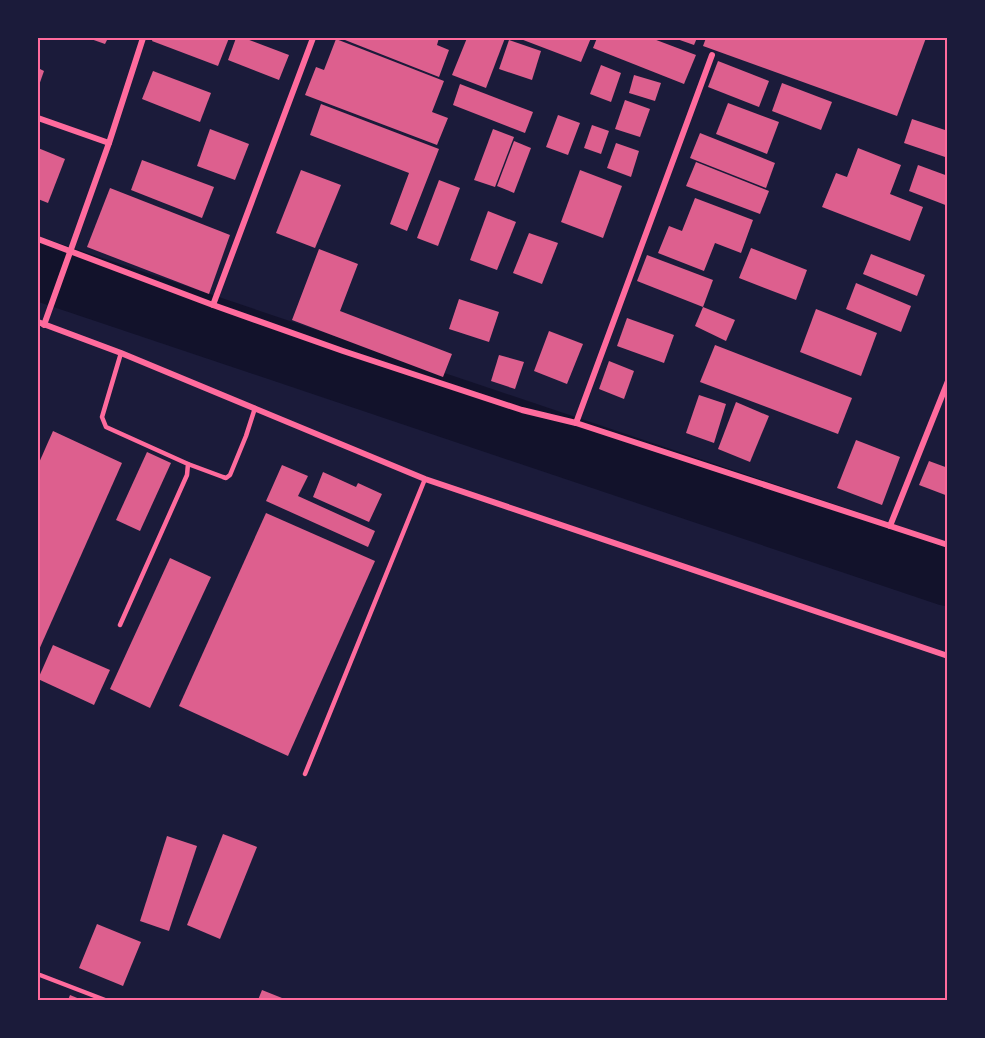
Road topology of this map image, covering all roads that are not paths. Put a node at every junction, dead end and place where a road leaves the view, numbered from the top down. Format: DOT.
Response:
graph roads {
  1 [pos="143,38"];
  2 [pos="313,38"];
  3 [pos="712,55"];
  4 [pos="38,118"];
  5 [pos="109,143"];
  6 [pos="38,239"];
  7 [pos="71,251"];
  8 [pos="213,305"];
  9 [pos="41,323"];
  10 [pos="121,353"];
  11 [pos="948,381"];
  12 [pos="255,408"];
  13 [pos="576,423"];
  14 [pos="188,464"];
  15 [pos="425,479"];
  16 [pos="890,525"];
  17 [pos="948,545"];
  18 [pos="120,625"];
  19 [pos="948,656"];
  20 [pos="305,774"];
  21 [pos="40,975"];
  22 [pos="105,1000"];
  1 -- 5 [label="street"];
  2 -- 8 [label="street"];
  3 -- 13 [label="street"];
  4 -- 5 [label="street"];
  5 -- 7 [label="street"];
  6 -- 7 [label="street"];
  7 -- 8 [label="street"];
  7 -- 9 [label="street"];
  8 -- 13 [label="street"];
  9 -- 10 [label="street"];
  10 -- 12 [label="street"];
  10 -- 14 [label="lane"];
  11 -- 16 [label="street"];
  12 -- 14 [label="lane"];
  12 -- 15 [label="street"];
  13 -- 16 [label="street"];
  14 -- 18 [label="lane"];
  15 -- 19 [label="street"];
  15 -- 20 [label="lane"];
  16 -- 17 [label="street"];
  21 -- 22 [label="lane"];
}
